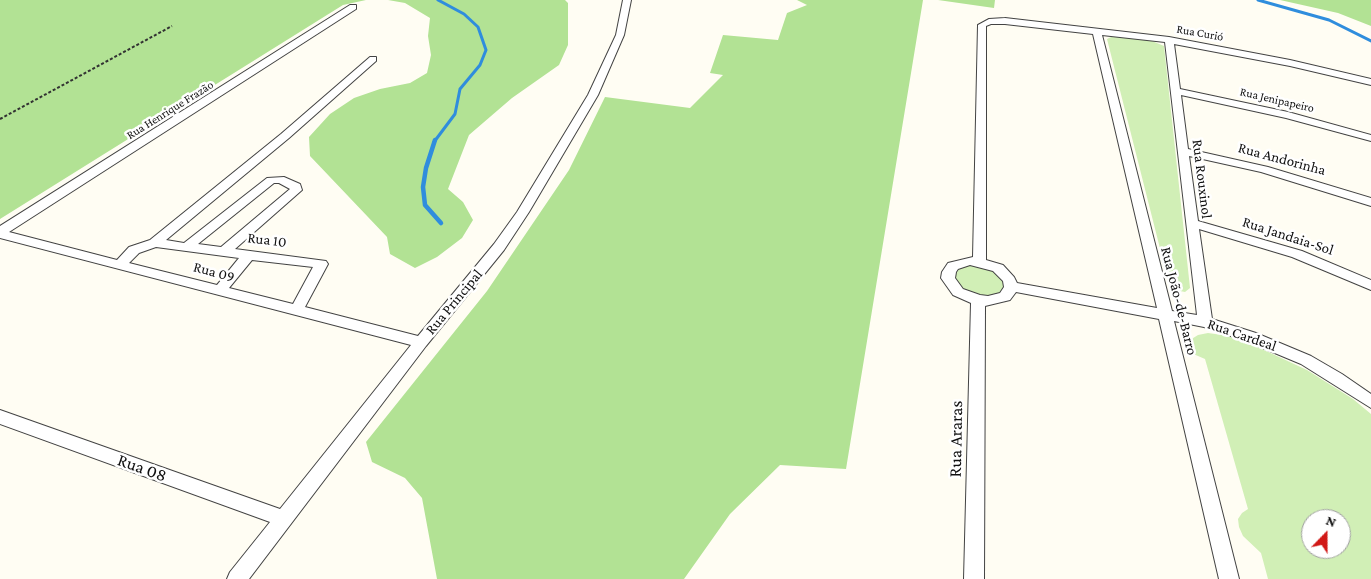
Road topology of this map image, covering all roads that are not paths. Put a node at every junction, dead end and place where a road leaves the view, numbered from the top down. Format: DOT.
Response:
graph roads {
  1 [pos="628,0"];
  2 [pos="353,7"];
  3 [pos="1097,31"];
  4 [pos="1169,40"];
  5 [pos="373,59"];
  6 [pos="1371,82"];
  7 [pos="1176,91"];
  8 [pos="1371,138"];
  9 [pos="1183,151"];
  10 [pos="1371,202"];
  11 [pos="1192,223"];
  12 [pos="0,233"];
  13 [pos="155,243"];
  14 [pos="187,247"];
  15 [pos="225,251"];
  16 [pos="249,255"];
  17 [pos="979,262"];
  18 [pos="120,264"];
  19 [pos="1371,285"];
  20 [pos="1011,286"];
  21 [pos="219,291"];
  22 [pos="978,300"];
  23 [pos="297,310"];
  24 [pos="1165,314"];
  25 [pos="1205,322"];
  26 [pos="421,342"];
  27 [pos="1371,402"];
  28 [pos="0,417"];
  29 [pos="284,519"];
  30 [pos="237,579"];
  31 [pos="974,579"];
  32 [pos="1229,579"];
  1 -- 26 [label="street, Rua Principal"];
  2 -- 12 [label="street, Rua Henrique Frazão"];
  3 -- 4 [label="street, Rua Curió"];
  3 -- 17 [label="street, Rua Curió"];
  3 -- 24 [label="street, Rua João-de-Barro"];
  4 -- 6 [label="street, Rua Curió"];
  4 -- 7 [label="street, Rua Rouxinol"];
  5 -- 13 [label="street"];
  7 -- 8 [label="street, Rua Jenipapeiro"];
  7 -- 9 [label="street, Rua Rouxinol"];
  9 -- 10 [label="street, Rua Andorinha"];
  9 -- 11 [label="street, Rua Rouxinol"];
  11 -- 19 [label="street, Rua Jandaia-Sol"];
  11 -- 25 [label="street, Rua Rouxinol"];
  12 -- 18 [label="street, Rua 09"];
  13 -- 14 [label="street, Rua 10"];
  13 -- 18 [label="street"];
  14 -- 15 [label="street, Rua 10"];
  14 -- 15 [label="street"];
  15 -- 16 [label="street, Rua 10"];
  16 -- 21 [label="street"];
  16 -- 23 [label="street, Rua 10"];
  17 -- 20 [label="street"];
  17 -- 22 [label="street"];
  18 -- 21 [label="street, Rua 09"];
  20 -- 22 [label="street"];
  20 -- 24 [label="street, Rua Cardeal"];
  21 -- 23 [label="street, Rua 09"];
  22 -- 31 [label="street, Rua Araras"];
  23 -- 26 [label="street, Rua 09"];
  24 -- 25 [label="street, Rua Cardeal"];
  24 -- 32 [label="street, Rua João-de-Barro"];
  25 -- 27 [label="street, Rua Cardeal"];
  26 -- 29 [label="street, Rua Principal"];
  28 -- 29 [label="street, Rua 08"];
  29 -- 30 [label="street, Rua Principal"];
}
